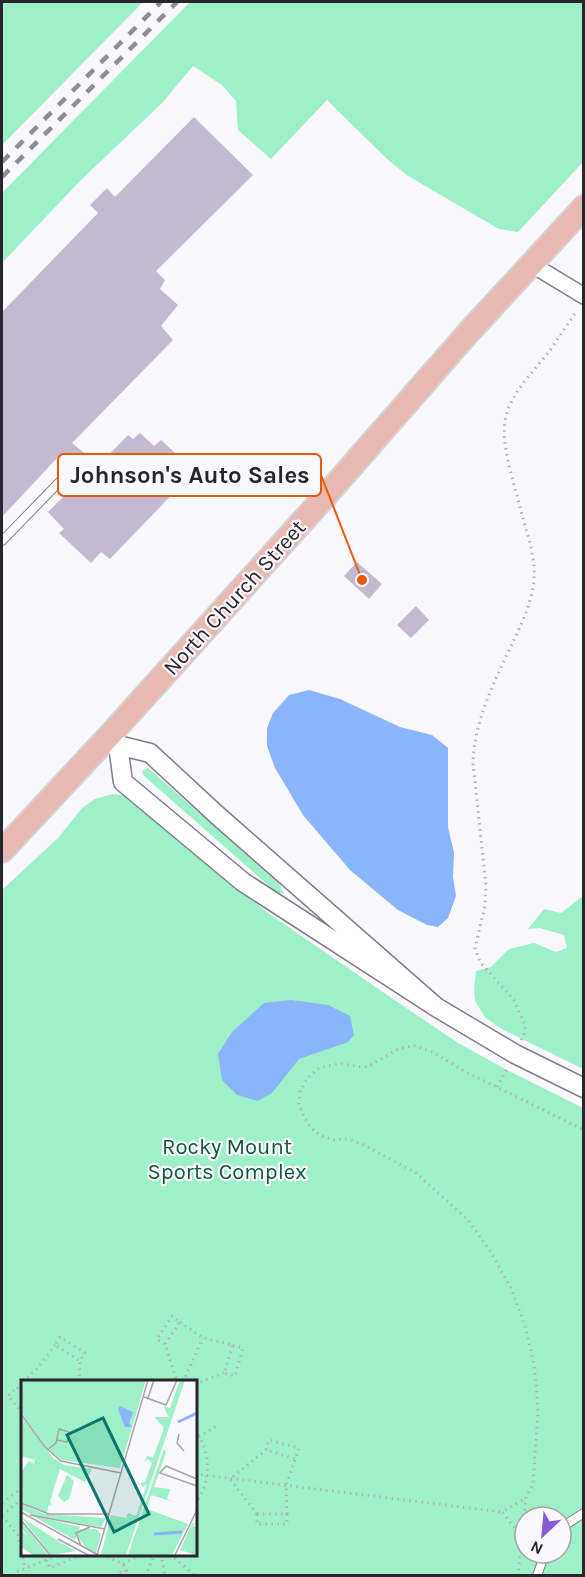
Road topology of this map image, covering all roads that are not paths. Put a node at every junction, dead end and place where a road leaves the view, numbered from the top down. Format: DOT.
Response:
graph roads {
  1 [pos="584,207"];
  2 [pos="531,264"];
  3 [pos="584,296"];
  4 [pos="72,469"];
  5 [pos="2,541"];
  6 [pos="114,741"];
  7 [pos="2,851"];
  8 [pos="436,1007"];
  9 [pos="584,1088"];
  1 -- 2 [label="main road, North Church Street"];
  2 -- 3 [label="street"];
  2 -- 6 [label="main road, North Church Street"];
  4 -- 5 [label="lane"];
  6 -- 7 [label="main road, North Church Street"];
  6 -- 8 [label="street"];
  6 -- 8 [label="street"];
  8 -- 9 [label="street"];
}
